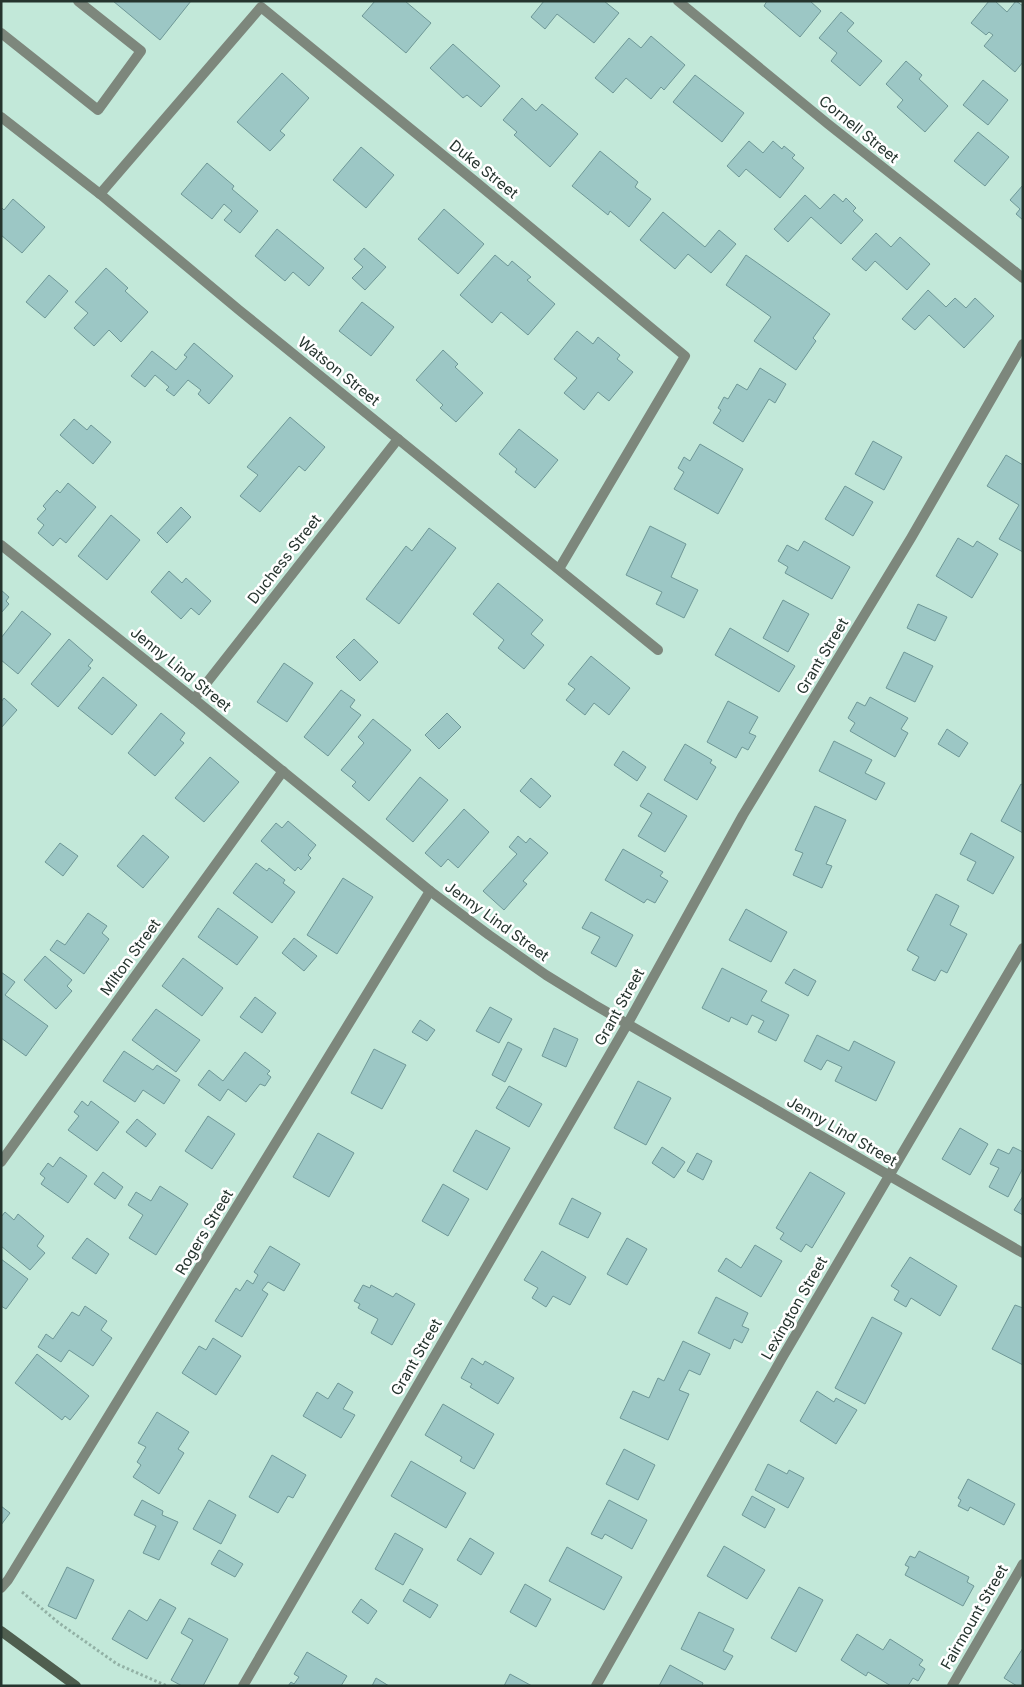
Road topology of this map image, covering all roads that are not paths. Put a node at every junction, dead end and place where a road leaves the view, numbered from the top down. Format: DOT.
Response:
graph roads {
  1 [pos="78,1"];
  2 [pos="678,1"];
  3 [pos="1,33"];
  4 [pos="1,117"];
  5 [pos="100,194"];
  6 [pos="1023,278"];
  7 [pos="1023,344"];
  8 [pos="398,438"];
  9 [pos="1,545"];
  10 [pos="559,569"];
  11 [pos="658,650"];
  12 [pos="194,698"];
  13 [pos="283,771"];
  14 [pos="430,891"];
  15 [pos="1023,948"];
  16 [pos="628,1023"];
  17 [pos="1,1162"];
  18 [pos="888,1175"];
  19 [pos="1023,1253"];
  20 [pos="1023,1564"];
  21 [pos="5,1584"];
  22 [pos="1,1631"];
  23 [pos="76,1686"];
  24 [pos="243,1686"];
  25 [pos="596,1686"];
  26 [pos="952,1686"];
  1 -- 3 [label="street"];
  2 -- 6 [label="street, Cornell Street"];
  4 -- 5 [label="street, Watson Street"];
  5 -- 8 [label="street, Watson Street"];
  5 -- 10 [label="street, Duke Street"];
  7 -- 16 [label="street, Grant Street"];
  8 -- 10 [label="street, Watson Street"];
  8 -- 12 [label="street, Duchess Street"];
  9 -- 12 [label="street, Jenny Lind Street"];
  10 -- 11 [label="street, Watson Street"];
  12 -- 13 [label="street, Jenny Lind Street"];
  13 -- 14 [label="street, Jenny Lind Street"];
  13 -- 17 [label="street, Milton Street"];
  14 -- 16 [label="street, Jenny Lind Street"];
  14 -- 21 [label="street, Rogers Street"];
  15 -- 18 [label="street, Lexington Street"];
  16 -- 18 [label="street, Jenny Lind Street"];
  16 -- 24 [label="street, Grant Street"];
  18 -- 19 [label="street, Jenny Lind Street"];
  18 -- 25 [label="street, Lexington Street"];
  20 -- 26 [label="street, Fairmount Street"];
  22 -- 23 [label="main road"];
}
